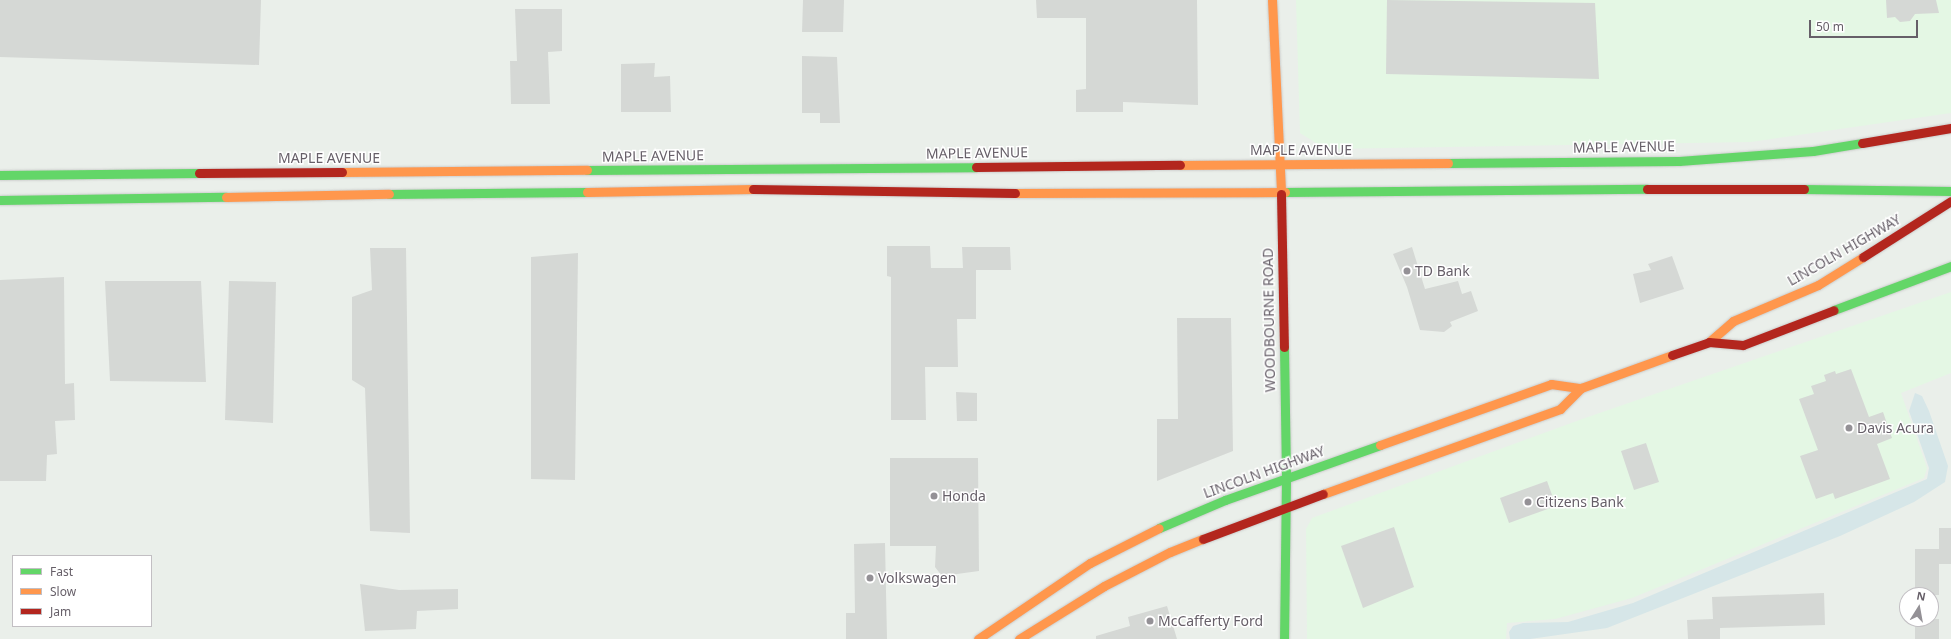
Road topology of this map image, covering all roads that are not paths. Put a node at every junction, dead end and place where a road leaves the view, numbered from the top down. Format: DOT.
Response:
graph roads {
  1 [pos="1272,0"];
  2 [pos="1951,128"];
  3 [pos="1728,159"];
  4 [pos="1278,164"];
  5 [pos="1719,168"];
  6 [pos="0,175"];
  7 [pos="1703,179"];
  8 [pos="1679,188"];
  9 [pos="1951,191"];
  10 [pos="1281,192"];
  11 [pos="0,200"];
  12 [pos="1951,202"];
  13 [pos="1951,266"];
  14 [pos="1709,342"];
  15 [pos="1581,388"];
  16 [pos="1286,479"];
  17 [pos="1285,507"];
  18 [pos="978,639"];
  19 [pos="1018,639"];
  20 [pos="1284,639"];
  1 -- 4 [label="main road, WOODBOURNE ROAD"];
  2 -- 3 [label="main road, MAPLE AVENUE"];
  3 -- 4 [label="main road, MAPLE AVENUE"];
  3 -- 5 [label="main road"];
  4 -- 6 [label="main road, MAPLE AVENUE"];
  4 -- 10 [label="main road, WOODBOURNE ROAD"];
  7 -- 8 [label="main road"];
  8 -- 9 [label="main road"];
  8 -- 10 [label="main road"];
  10 -- 11 [label="main road"];
  10 -- 16 [label="main road, WOODBOURNE ROAD"];
  12 -- 14 [label="main road, LINCOLN HIGHWAY"];
  13 -- 14 [label="main road, LINCOLN HIGHWAY"];
  14 -- 15 [label="main road, LINCOLN HIGHWAY"];
  15 -- 16 [label="main road, LINCOLN HIGHWAY"];
  15 -- 17 [label="main road, LINCOLN HIGHWAY"];
  16 -- 17 [label="main road, WOODBOURNE ROAD"];
  16 -- 18 [label="main road, LINCOLN HIGHWAY"];
  17 -- 19 [label="main road, LINCOLN HIGHWAY"];
  17 -- 20 [label="main road, WOODBOURNE ROAD"];
}
